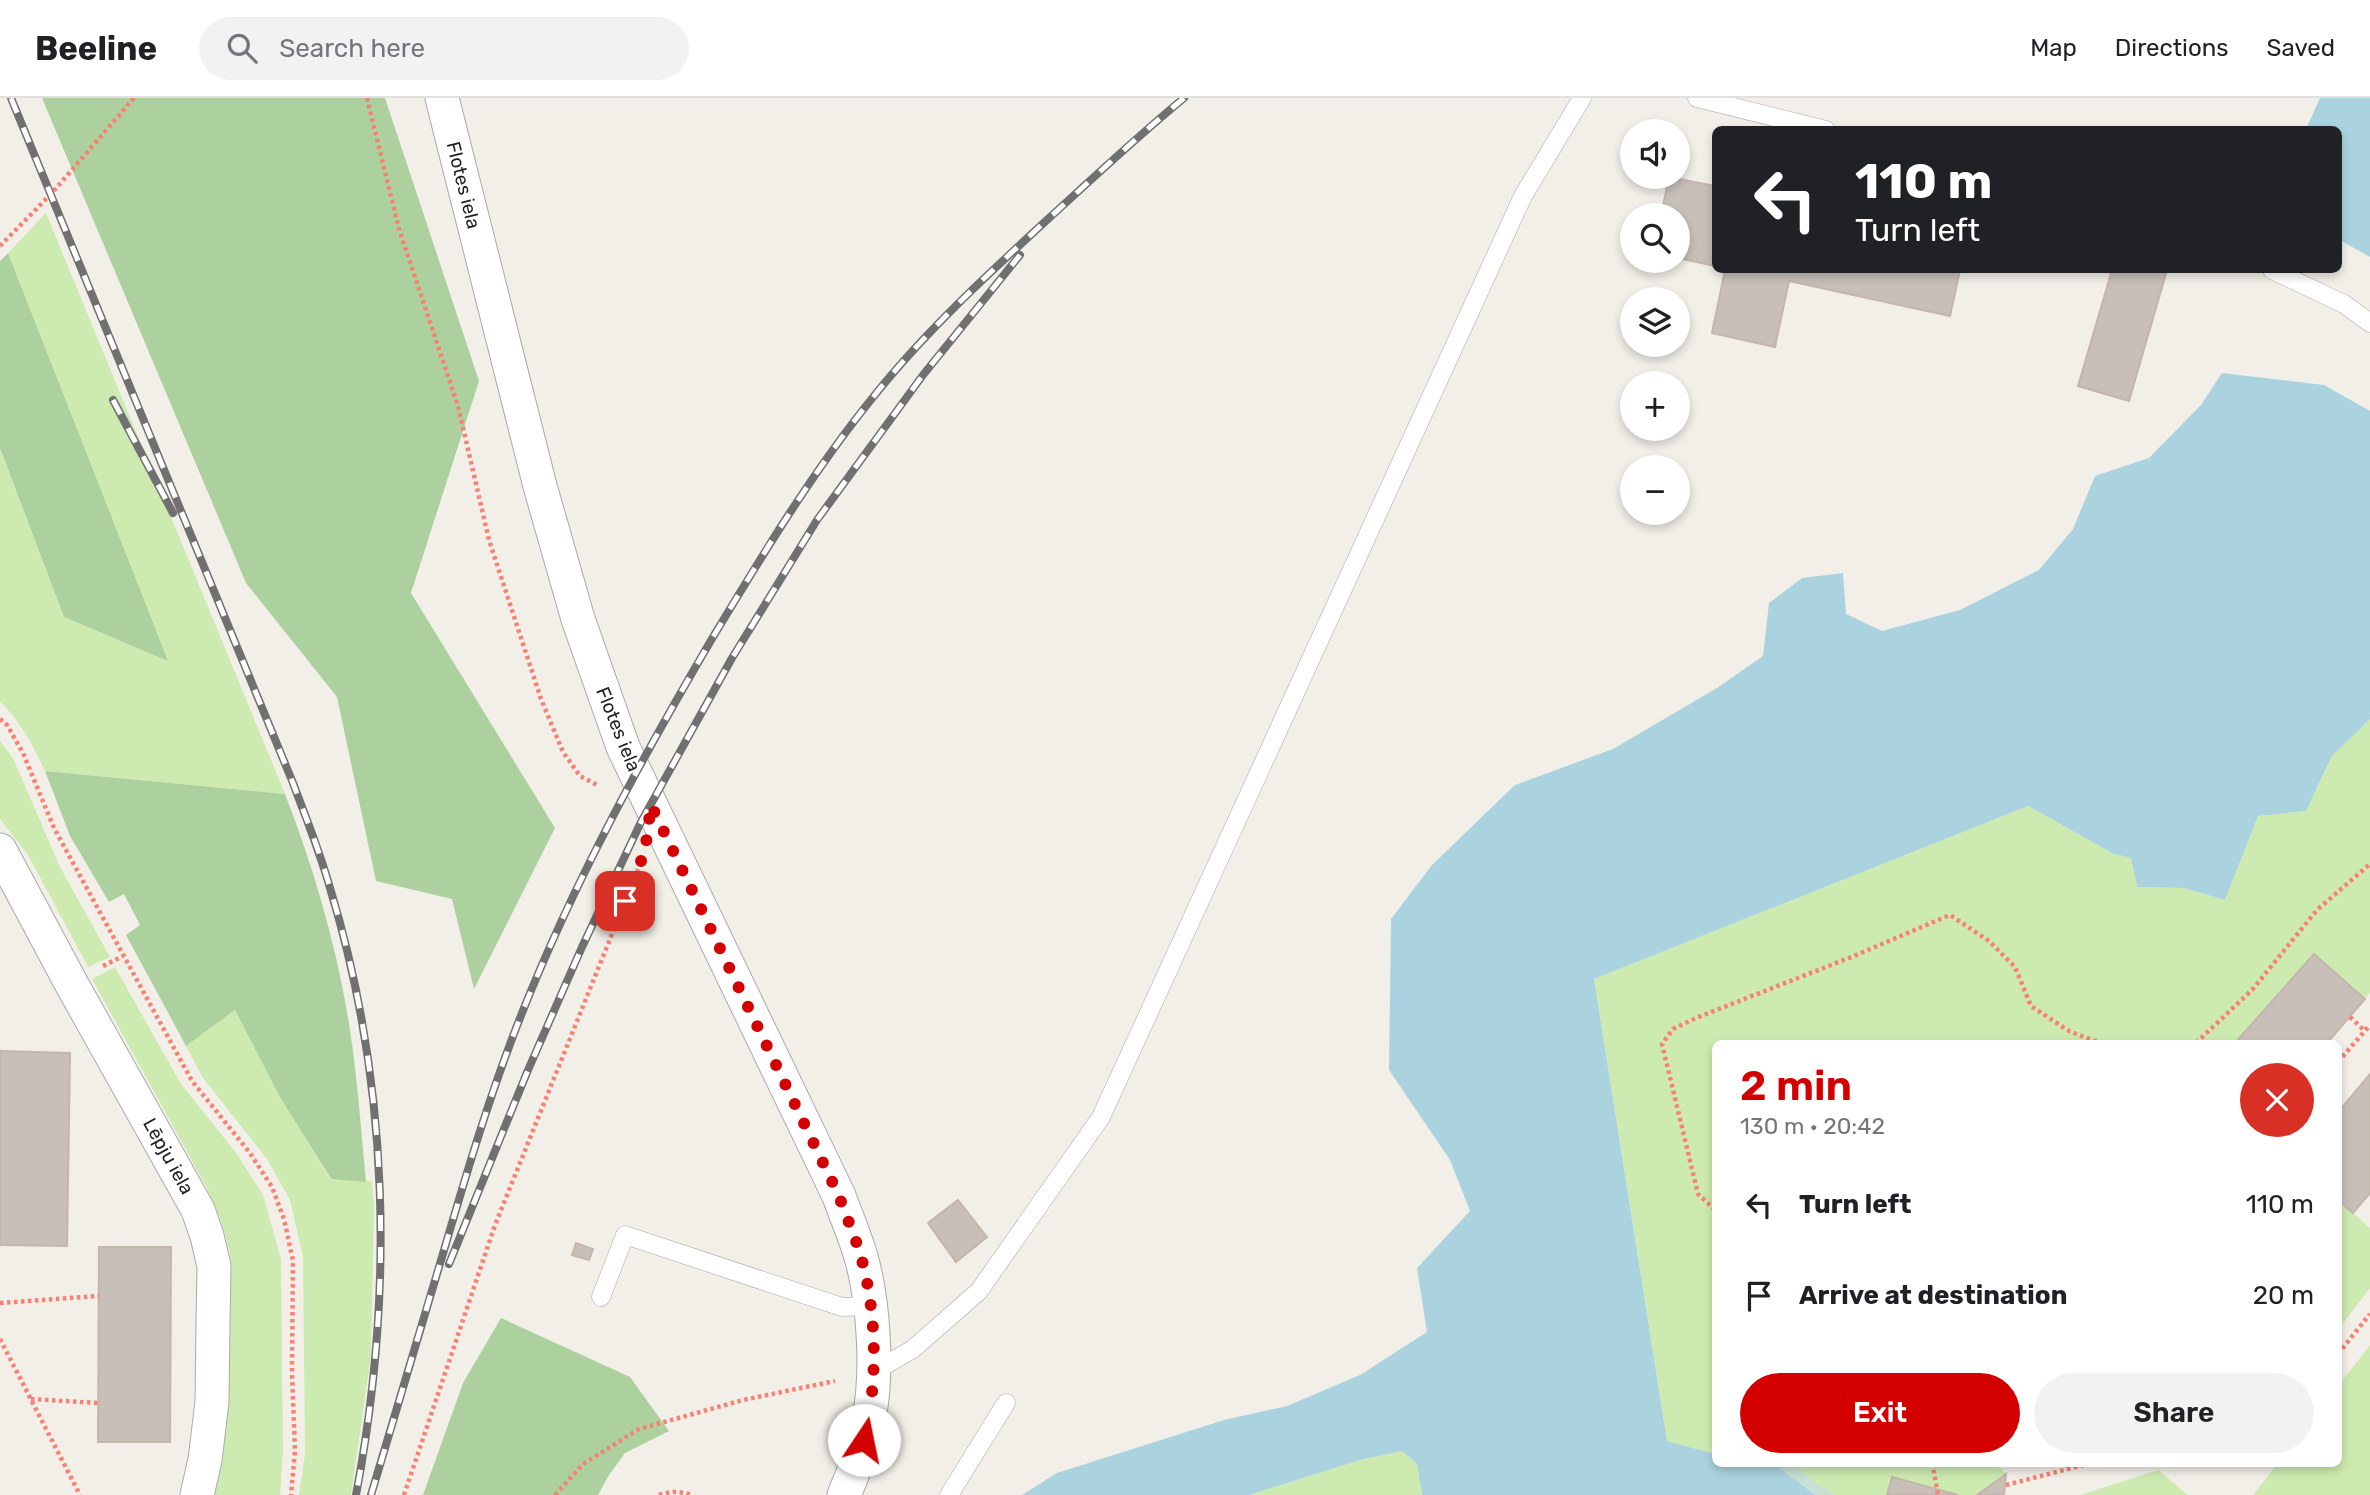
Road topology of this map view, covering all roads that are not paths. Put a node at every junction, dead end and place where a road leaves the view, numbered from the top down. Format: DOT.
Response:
graph roads {
  1 [pos="442,98"];
  2 [pos="1582,98"];
  3 [pos="1698,98"];
  4 [pos="1810,126"];
  5 [pos="2278,273"];
  6 [pos="2370,323"];
  7 [pos="0,850"];
  8 [pos="601,1297"];
  9 [pos="870,1307"];
  10 [pos="873,1372"];
  11 [pos="1006,1403"];
  12 [pos="197,1495"];
  13 [pos="844,1495"];
  14 [pos="949,1495"];
  1 -- 9 [label="street, Flotes iela"];
  2 -- 10 [label="lane"];
  3 -- 4 [label="lane"];
  5 -- 6 [label="lane"];
  7 -- 12 [label="street, Lēpju iela"];
  8 -- 9 [label="lane"];
  9 -- 10 [label="street, Flotes iela"];
  10 -- 13 [label="street, Flotes iela"];
  11 -- 14 [label="lane"];
}
